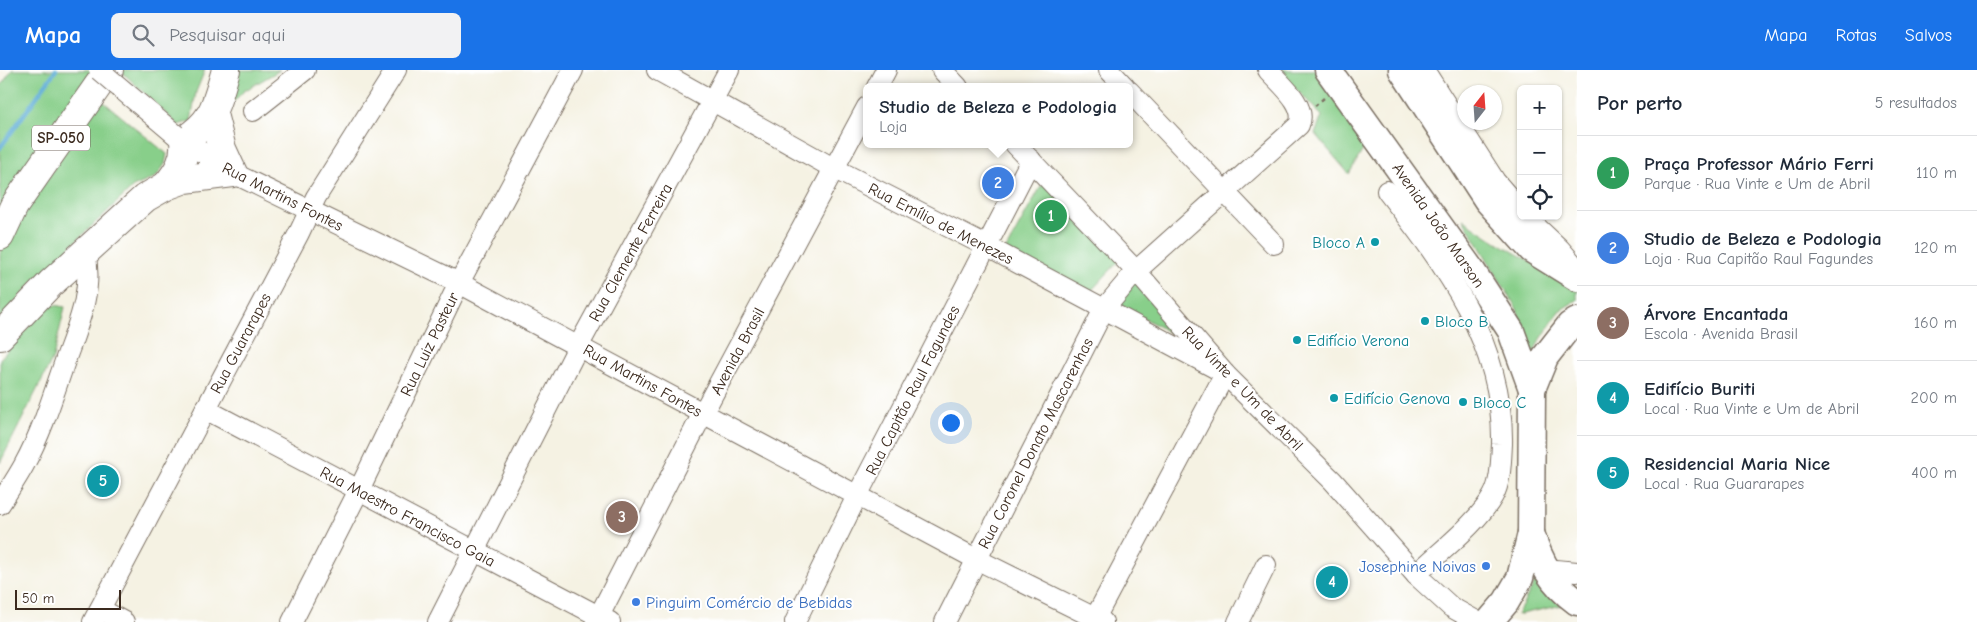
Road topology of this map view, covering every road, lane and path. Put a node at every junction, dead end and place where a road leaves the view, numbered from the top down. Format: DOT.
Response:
graph roads {
  1 [pos="98,70"];
  2 [pos="109,70"];
  3 [pos="226,70"];
  4 [pos="305,70"];
  5 [pos="396,70"];
  6 [pos="573,70"];
  7 [pos="657,70"];
  8 [pos="729,70"];
  9 [pos="886,70"];
  10 [pos="942,70"];
  11 [pos="1109,70"];
  12 [pos="1268,70"];
  13 [pos="1402,70"];
  14 [pos="1424,70"];
  15 [pos="1333,77"];
  16 [pos="879,83"];
  17 [pos="954,83"];
  18 [pos="1121,83"];
  19 [pos="1133,95"];
  20 [pos="714,99"];
  21 [pos="253,111"];
  22 [pos="213,114"];
  23 [pos="863,115"];
  24 [pos="1302,120"];
  25 [pos="180,137"];
  26 [pos="1020,148"];
  27 [pos="1031,160"];
  28 [pos="835,169"];
  29 [pos="233,173"];
  30 [pos="166,186"];
  31 [pos="1387,191"];
  32 [pos="1224,192"];
  33 [pos="1517,206"];
  34 [pos="310,210"];
  35 [pos="7,214"];
  36 [pos="1529,220"];
  37 [pos="0,236"];
  38 [pos="1274,244"];
  39 [pos="986,246"];
  40 [pos="85,253"];
  41 [pos="1577,269"];
  42 [pos="1136,271"];
  43 [pos="1577,278"];
  44 [pos="51,282"];
  45 [pos="459,283"];
  46 [pos="85,298"];
  47 [pos="1104,309"];
  48 [pos="1577,321"];
  49 [pos="0,336"];
  50 [pos="579,345"];
  51 [pos="1225,374"];
  52 [pos="1532,389"];
  53 [pos="205,409"];
  54 [pos="703,413"];
  55 [pos="359,490"];
  56 [pos="857,496"];
  57 [pos="0,504"];
  58 [pos="1531,533"];
  59 [pos="475,551"];
  60 [pos="976,558"];
  61 [pos="1266,565"];
  62 [pos="1545,569"];
  63 [pos="1577,572"];
  64 [pos="1416,575"];
  65 [pos="1577,602"];
  66 [pos="97,615"];
  67 [pos="601,620"];
  68 [pos="1097,621"];
  69 [pos="124,622"];
  70 [pos="292,622"];
  71 [pos="438,622"];
  72 [pos="795,622"];
  73 [pos="945,622"];
  74 [pos="1238,622"];
  75 [pos="1478,622"];
  76 [pos="1489,622"];
  1 -- 25 [label="street, Rua Martins Fontes, bridge"];
  2 -- 35 [label="highway, SP-050"];
  3 -- 22 [label="highway"];
  4 -- 21 [label="street"];
  5 -- 34 [label="street, Rua Guararapes"];
  6 -- 45 [label="street, Rua Luiz Pasteur"];
  7 -- 20 [label="street, Rua Emílio de Menezes"];
  8 -- 20 [label="street, Rua Clemente Ferreira"];
  9 -- 16 [label="street"];
  10 -- 17 [label="street"];
  11 -- 18 [label="street"];
  12 -- 24 [label="street"];
  13 -- 43 [label="main road"];
  14 -- 33 [label="street"];
  15 -- 24 [label="path"];
  15 -- 52 [label="main road, Avenida João Marson"];
  19 -- 32 [label="street"];
  20 -- 28 [label="street, Rua Emílio de Menezes"];
  20 -- 50 [label="street, Rua Clemente Ferreira"];
  22 -- 25 [label="highway"];
  22 -- 29 [label="highway"];
  23 -- 28 [label="street, Avenida Brasil"];
  24 -- 32 [label="street, Rua Coronel Donato Mascarenhas"];
  25 -- 29 [label="street, Rua Martins Fontes"];
  25 -- 30 [label="highway"];
  26 -- 27 [label="street, Rua Vinte e Um de Abril"];
  27 -- 39 [label="street, Rua Capitão Raul Fagundes"];
  27 -- 42 [label="street, Rua Vinte e Um de Abril"];
  28 -- 39 [label="street, Rua Emílio de Menezes"];
  28 -- 54 [label="street, Avenida Brasil"];
  29 -- 30 [label="highway"];
  29 -- 34 [label="street, Rua Martins Fontes"];
  30 -- 40 [label="highway"];
  31 -- 64 [label="street"];
  32 -- 38 [label="street"];
  32 -- 42 [label="street, Rua Coronel Donato Mascarenhas"];
  34 -- 45 [label="street, Rua Martins Fontes"];
  34 -- 53 [label="street, Rua Guararapes"];
  35 -- 37 [label="highway, SP-050"];
  36 -- 41 [label="street"];
  39 -- 47 [label="street, Rua Emílio de Menezes"];
  39 -- 56 [label="street, Rua Capitão Raul Fagundes"];
  40 -- 44 [label="highway"];
  40 -- 46 [label="street"];
  42 -- 47 [label="street, Rua Coronel Donato Mascarenhas"];
  42 -- 51 [label="street, Rua Vinte e Um de Abril"];
  44 -- 46 [label="street"];
  44 -- 49 [label="highway"];
  45 -- 50 [label="street, Rua Martins Fontes"];
  45 -- 55 [label="street, Rua Luiz Pasteur"];
  46 -- 57 [label="street"];
  47 -- 51 [label="street, Rua Emílio de Menezes"];
  47 -- 60 [label="street, Rua Coronel Donato Mascarenhas"];
  48 -- 52 [label="main road"];
  50 -- 54 [label="street, Rua Martins Fontes"];
  50 -- 59 [label="street, Rua Clemente Ferreira"];
  51 -- 64 [label="street, Rua Vinte e Um de Abril"];
  51 -- 68 [label="street"];
  52 -- 58 [label="main road"];
  53 -- 55 [label="street, Rua Maestro Francisco Gaia"];
  53 -- 66 [label="street, Rua Guararapes"];
  54 -- 56 [label="street, Rua Martins Fontes"];
  54 -- 67 [label="street, Avenida Brasil"];
  55 -- 59 [label="street, Rua Maestro Francisco Gaia"];
  55 -- 70 [label="street, Rua Luiz Pasteur"];
  56 -- 60 [label="street, Rua Martins Fontes"];
  56 -- 72 [label="street, Rua Capitão Raul Fagundes"];
  58 -- 62 [label="main road"];
  58 -- 76 [label="main road"];
  59 -- 67 [label="street, Rua Maestro Francisco Gaia"];
  59 -- 71 [label="street, Rua Clemente Ferreira"];
  60 -- 68 [label="street, Rua Martins Fontes"];
  60 -- 73 [label="street, Rua Coronel Donato Mascarenhas"];
  61 -- 74 [label="street"];
  62 -- 63 [label="street"];
  62 -- 65 [label="main road"];
  64 -- 75 [label="street, Rua Vinte e Um de Abril"];
  66 -- 69 [label="street"];
}
